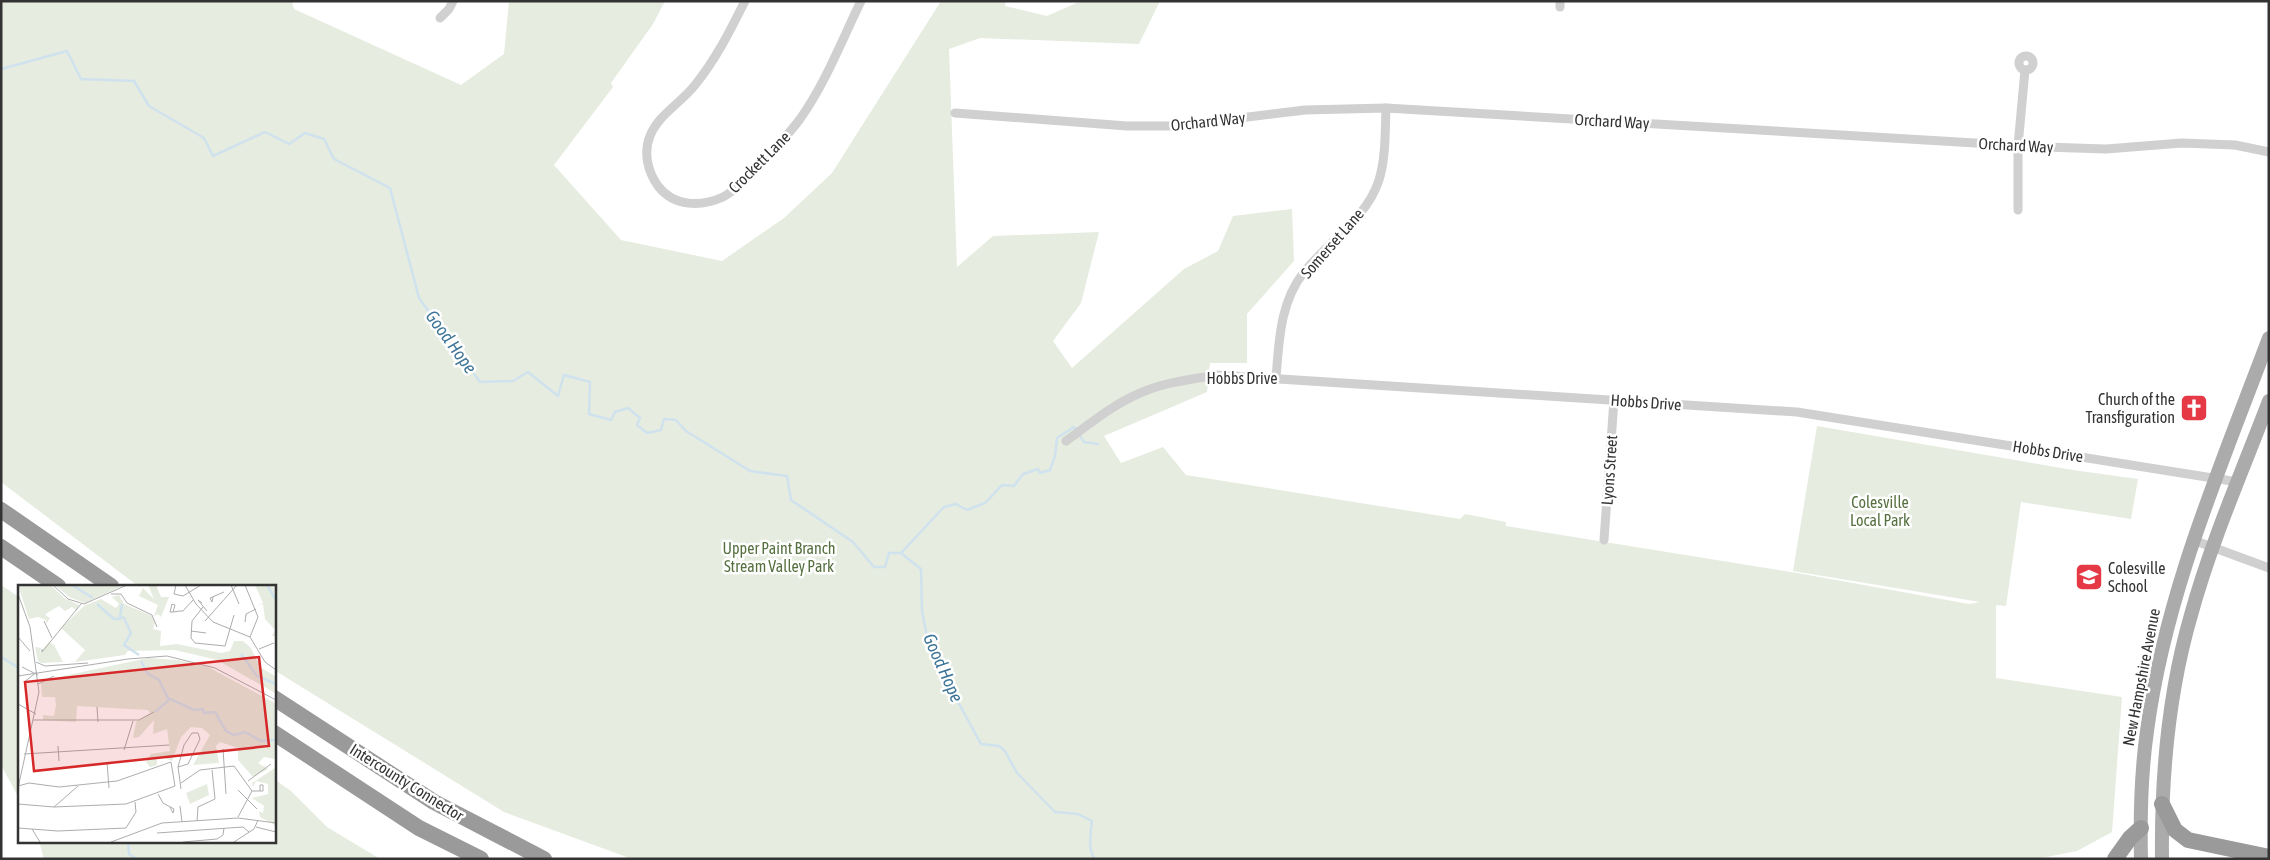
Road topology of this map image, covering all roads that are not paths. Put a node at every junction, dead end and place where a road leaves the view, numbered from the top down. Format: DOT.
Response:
graph roads {
  1 [pos="453,1"];
  2 [pos="745,1"];
  3 [pos="861,1"];
  4 [pos="440,18"];
  5 [pos="2025,70"];
  6 [pos="1386,108"];
  7 [pos="955,113"];
  8 [pos="2018,146"];
  9 [pos="2269,152"];
  10 [pos="2018,210"];
  11 [pos="2269,338"];
  12 [pos="1276,378"];
  13 [pos="1614,400"];
  14 [pos="2269,401"];
  15 [pos="1066,441"];
  16 [pos="2216,478"];
  17 [pos="2238,482"];
  18 [pos="1,510"];
  19 [pos="1604,540"];
  20 [pos="2193,540"];
  21 [pos="1,547"];
  22 [pos="2213,547"];
  23 [pos="2269,568"];
  24 [pos="57,585"];
  25 [pos="109,585"];
  26 [pos="275,699"];
  27 [pos="275,734"];
  28 [pos="2162,804"];
  29 [pos="2140,828"];
  30 [pos="2269,857"];
  31 [pos="481,859"];
  32 [pos="544,859"];
  33 [pos="2115,859"];
  34 [pos="2141,859"];
  35 [pos="2162,859"];
  1 -- 4 [label="street"];
  2 -- 3 [label="street, Crockett Lane"];
  5 -- 8 [label="street"];
  6 -- 7 [label="street, Orchard Way"];
  6 -- 8 [label="street, Orchard Way"];
  6 -- 12 [label="street, Somerset Lane"];
  8 -- 9 [label="street, Orchard Way"];
  8 -- 10 [label="street"];
  11 -- 16 [label="main road, New Hampshire Avenue"];
  12 -- 13 [label="street, Hobbs Drive"];
  12 -- 15 [label="street, Hobbs Drive"];
  13 -- 16 [label="street, Hobbs Drive"];
  13 -- 19 [label="street, Lyons Street"];
  14 -- 17 [label="main road"];
  16 -- 17 [label="street, Hobbs Drive"];
  16 -- 20 [label="main road, New Hampshire Avenue"];
  17 -- 22 [label="main road"];
  18 -- 25 [label="highway"];
  20 -- 22 [label="street"];
  20 -- 29 [label="main road, New Hampshire Avenue"];
  21 -- 24 [label="highway"];
  22 -- 23 [label="street"];
  22 -- 28 [label="main road"];
  26 -- 32 [label="highway, Intercounty Connector"];
  27 -- 31 [label="highway, Intercounty Connector"];
  28 -- 30 [label="highway"];
  28 -- 35 [label="main road"];
  29 -- 33 [label="highway"];
  29 -- 34 [label="main road, New Hampshire Avenue"];
}
